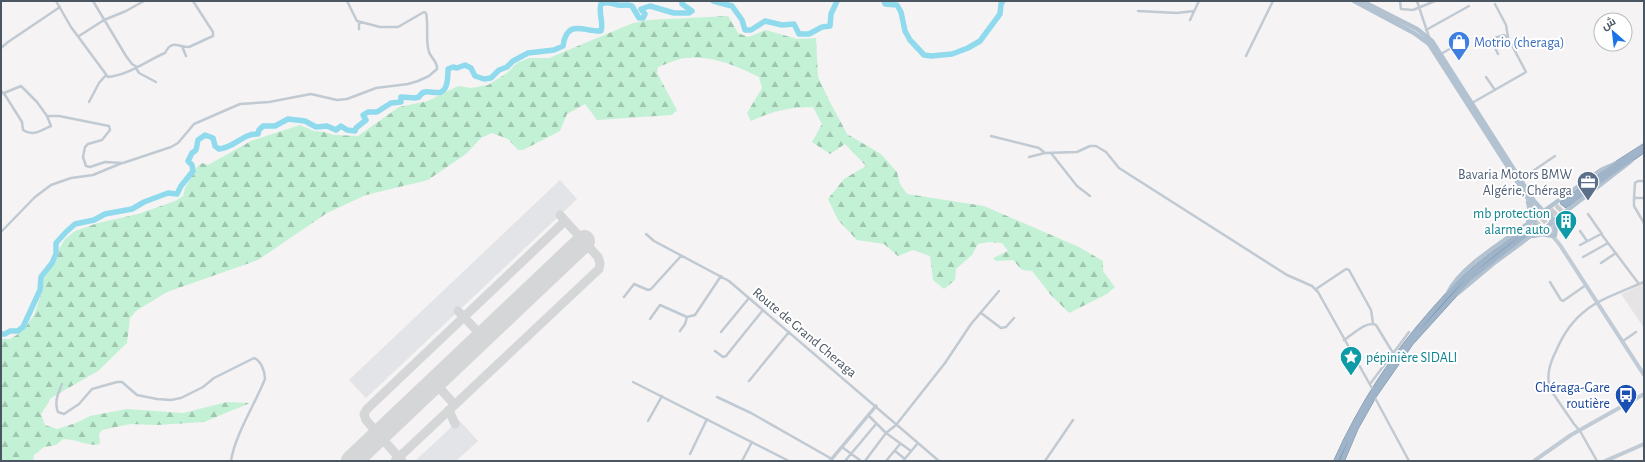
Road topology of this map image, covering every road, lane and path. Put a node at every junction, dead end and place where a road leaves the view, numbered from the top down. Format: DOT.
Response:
graph roads {
  1 [pos="56,1"];
  2 [pos="93,1"];
  3 [pos="144,1"];
  4 [pos="193,1"];
  5 [pos="347,1"];
  6 [pos="1199,1"];
  7 [pos="1273,1"];
  8 [pos="1354,1"];
  9 [pos="1362,1"];
  10 [pos="1400,1"];
  11 [pos="1417,1"];
  12 [pos="1435,1"];
  13 [pos="1495,4"];
  14 [pos="1469,6"];
  15 [pos="60,7"];
  16 [pos="1419,8"];
  17 [pos="1138,11"];
  18 [pos="1194,11"];
  19 [pos="104,20"];
  20 [pos="1190,20"];
  21 [pos="359,22"];
  22 [pos="359,30"];
  23 [pos="1426,30"];
  24 [pos="79,36"];
  25 [pos="1508,38"];
  26 [pos="1427,39"];
  27 [pos="1465,40"];
  28 [pos="182,46"];
  29 [pos="1,48"];
  30 [pos="1441,54"];
  31 [pos="1498,54"];
  32 [pos="186,56"];
  33 [pos="1246,56"];
  34 [pos="137,68"];
  35 [pos="106,75"];
  36 [pos="1486,77"];
  37 [pos="156,82"];
  38 [pos="1495,90"];
  39 [pos="1,91"];
  40 [pos="4,93"];
  41 [pos="89,102"];
  42 [pos="1472,103"];
  43 [pos="47,116"];
  44 [pos="991,136"];
  45 [pos="1644,146"];
  46 [pos="1644,150"];
  47 [pos="1044,153"];
  48 [pos="1051,153"];
  49 [pos="1637,154"];
  50 [pos="1555,156"];
  51 [pos="1029,157"];
  52 [pos="1619,162"];
  53 [pos="123,163"];
  54 [pos="1520,179"];
  55 [pos="1644,181"];
  56 [pos="1524,193"];
  57 [pos="1090,196"];
  58 [pos="1634,198"];
  59 [pos="1644,198"];
  60 [pos="1543,211"];
  61 [pos="1563,213"];
  62 [pos="1588,214"];
  63 [pos="1535,217"];
  64 [pos="1552,222"];
  65 [pos="1644,223"];
  66 [pos="1528,224"];
  67 [pos="1542,229"];
  68 [pos="1580,231"];
  69 [pos="1,232"];
  70 [pos="646,234"];
  71 [pos="1527,234"];
  72 [pos="1602,235"];
  73 [pos="1554,236"];
  74 [pos="1587,241"];
  75 [pos="1608,243"];
  76 [pos="1580,245"];
  77 [pos="1616,253"];
  78 [pos="680,256"];
  79 [pos="1583,257"];
  80 [pos="1601,263"];
  81 [pos="721,276"];
  82 [pos="1550,282"];
  83 [pos="1644,282"];
  84 [pos="1639,284"];
  85 [pos="1586,285"];
  86 [pos="1316,289"];
  87 [pos="999,291"];
  88 [pos="624,297"];
  89 [pos="1448,297"];
  90 [pos="749,298"];
  91 [pos="1598,302"];
  92 [pos="763,310"];
  93 [pos="981,313"];
  94 [pos="687,317"];
  95 [pos="1014,318"];
  96 [pos="650,319"];
  97 [pos="1373,324"];
  98 [pos="680,331"];
  99 [pos="721,332"];
  100 [pos="789,332"];
  101 [pos="1409,332"];
  102 [pos="1636,332"];
  103 [pos="1344,340"];
  104 [pos="1623,341"];
  105 [pos="714,351"];
  106 [pos="1393,353"];
  107 [pos="1644,375"];
  108 [pos="749,380"];
  109 [pos="633,382"];
  110 [pos="62,384"];
  111 [pos="1370,384"];
  112 [pos="1373,390"];
  113 [pos="1644,394"];
  114 [pos="662,396"];
  115 [pos="1374,396"];
  116 [pos="717,397"];
  117 [pos="876,406"];
  118 [pos="868,415"];
  119 [pos="707,419"];
  120 [pos="1073,420"];
  121 [pos="648,421"];
  122 [pos="876,424"];
  123 [pos="896,425"];
  124 [pos="1580,431"];
  125 [pos="886,433"];
  126 [pos="752,442"];
  127 [pos="918,443"];
  128 [pos="900,444"];
  129 [pos="1644,444"];
  130 [pos="842,447"];
  131 [pos="895,450"];
  132 [pos="911,451"];
  133 [pos="690,454"];
  134 [pos="851,454"];
  135 [pos="831,460"];
  136 [pos="904,460"];
  137 [pos="231,461"];
  138 [pos="742,461"];
  139 [pos="789,461"];
  140 [pos="846,461"];
  141 [pos="861,461"];
  142 [pos="865,461"];
  143 [pos="886,461"];
  144 [pos="939,461"];
  145 [pos="1045,461"];
  146 [pos="1336,461"];
  147 [pos="1342,461"];
  148 [pos="1409,461"];
  149 [pos="1534,461"];
  150 [pos="1597,461"];
  151 [pos="1605,461"];
  1 -- 15 [label="street"];
  2 -- 19 [label="street"];
  3 -- 19 [label="street"];
  4 -- 28 [label="street"];
  5 -- 21 [label="street"];
  6 -- 18 [label="street"];
  7 -- 33 [label="street"];
  8 -- 26 [label="main road"];
  9 -- 26 [label="main road"];
  10 -- 16 [label="street"];
  11 -- 16 [label="street"];
  12 -- 16 [label="street"];
  13 -- 25 [label="street"];
  14 -- 23 [label="street"];
  15 -- 24 [label="street"];
  15 -- 29 [label="street"];
  16 -- 23 [label="street"];
  17 -- 18 [label="street"];
  18 -- 20 [label="street"];
  19 -- 24 [label="street"];
  19 -- 34 [label="street"];
  21 -- 22 [label="street"];
  21 -- 53 [label="street"];
  23 -- 26 [label="street"];
  24 -- 35 [label="street"];
  25 -- 31 [label="street"];
  25 -- 38 [label="street"];
  26 -- 30 [label="main road"];
  26 -- 56 [label="main road"];
  27 -- 30 [label="street"];
  28 -- 32 [label="street"];
  28 -- 34 [label="street"];
  30 -- 42 [label="main road"];
  34 -- 35 [label="street"];
  34 -- 37 [label="street"];
  35 -- 41 [label="street"];
  36 -- 38 [label="street"];
  38 -- 42 [label="street"];
  39 -- 40 [label="street"];
  40 -- 43 [label="street"];
  40 -- 43 [label="street"];
  42 -- 54 [label="main road"];
  43 -- 53 [label="street"];
  44 -- 47 [label="street"];
  45 -- 52 [label="highway"];
  46 -- 49 [label="highway"];
  47 -- 48 [label="street"];
  47 -- 51 [label="street"];
  48 -- 57 [label="street"];
  48 -- 86 [label="street"];
  49 -- 52 [label="highway"];
  49 -- 61 [label="main road"];
  50 -- 54 [label="street"];
  52 -- 60 [label="main road"];
  53 -- 69 [label="street"];
  54 -- 60 [label="main road"];
  55 -- 58 [label="street"];
  56 -- 63 [label="main road"];
  56 -- 66 [label="main road"];
  58 -- 59 [label="street"];
  58 -- 65 [label="street"];
  60 -- 63 [label="main road"];
  60 -- 64 [label="main road"];
  61 -- 64 [label="main road"];
  61 -- 73 [label="main road"];
  62 -- 72 [label="street"];
  63 -- 66 [label="main road"];
  63 -- 67 [label="main road"];
  64 -- 67 [label="main road"];
  64 -- 73 [label="main road"];
  66 -- 89 [label="main road"];
  67 -- 71 [label="main road"];
  67 -- 73 [label="main road"];
  68 -- 74 [label="street"];
  70 -- 78 [label="street, Route de Grand Cheraga"];
  71 -- 73 [label="main road"];
  71 -- 89 [label="highway"];
  72 -- 74 [label="street"];
  72 -- 75 [label="street"];
  73 -- 85 [label="main road"];
  74 -- 76 [label="street"];
  75 -- 77 [label="street"];
  75 -- 79 [label="street"];
  77 -- 80 [label="street"];
  77 -- 84 [label="street"];
  78 -- 81 [label="street, Route de Grand Cheraga"];
  78 -- 88 [label="street"];
  81 -- 90 [label="street, Route de Grand Cheraga"];
  81 -- 94 [label="street"];
  82 -- 85 [label="street"];
  83 -- 84 [label="street"];
  84 -- 91 [label="street"];
  85 -- 91 [label="main road"];
  86 -- 97 [label="street"];
  86 -- 103 [label="street"];
  87 -- 93 [label="street"];
  89 -- 112 [label="highway"];
  89 -- 115 [label="highway"];
  90 -- 92 [label="street, Route de Grand Cheraga"];
  90 -- 99 [label="street"];
  91 -- 104 [label="main road"];
  91 -- 124 [label="street"];
  92 -- 100 [label="street, Route de Grand Cheraga"];
  92 -- 105 [label="street"];
  93 -- 95 [label="street"];
  93 -- 123 [label="street"];
  94 -- 96 [label="street"];
  94 -- 98 [label="street"];
  97 -- 103 [label="street"];
  97 -- 106 [label="street"];
  100 -- 108 [label="street"];
  100 -- 117 [label="street, Route de Grand Cheraga"];
  101 -- 106 [label="street"];
  102 -- 104 [label="street"];
  103 -- 111 [label="street"];
  104 -- 107 [label="main road"];
  106 -- 111 [label="street"];
  109 -- 114 [label="street"];
  110 -- 137 [label="street"];
  111 -- 112 [label="street"];
  112 -- 146 [label="highway"];
  113 -- 124 [label="main road"];
  114 -- 119 [label="street"];
  114 -- 121 [label="street"];
  115 -- 147 [label="highway"];
  115 -- 148 [label="street"];
  116 -- 135 [label="street"];
  117 -- 118 [label="street"];
  117 -- 123 [label="street, Route de Grand Cheraga"];
  118 -- 122 [label="street"];
  118 -- 130 [label="street"];
  119 -- 126 [label="street"];
  119 -- 133 [label="street"];
  120 -- 145 [label="street"];
  122 -- 125 [label="street"];
  122 -- 134 [label="street"];
  123 -- 125 [label="street"];
  123 -- 127 [label="street, Route de Grand Cheraga"];
  124 -- 149 [label="main road"];
  124 -- 150 [label="street"];
  125 -- 128 [label="street"];
  125 -- 142 [label="street"];
  126 -- 138 [label="street"];
  126 -- 139 [label="street"];
  127 -- 132 [label="street"];
  127 -- 144 [label="street, Route de Grand Cheraga"];
  128 -- 131 [label="street"];
  128 -- 132 [label="street"];
  129 -- 151 [label="main road"];
  130 -- 134 [label="street"];
  130 -- 135 [label="street"];
  131 -- 136 [label="street"];
  131 -- 143 [label="street"];
  132 -- 136 [label="street"];
  134 -- 140 [label="street"];
  134 -- 141 [label="street"];
}
